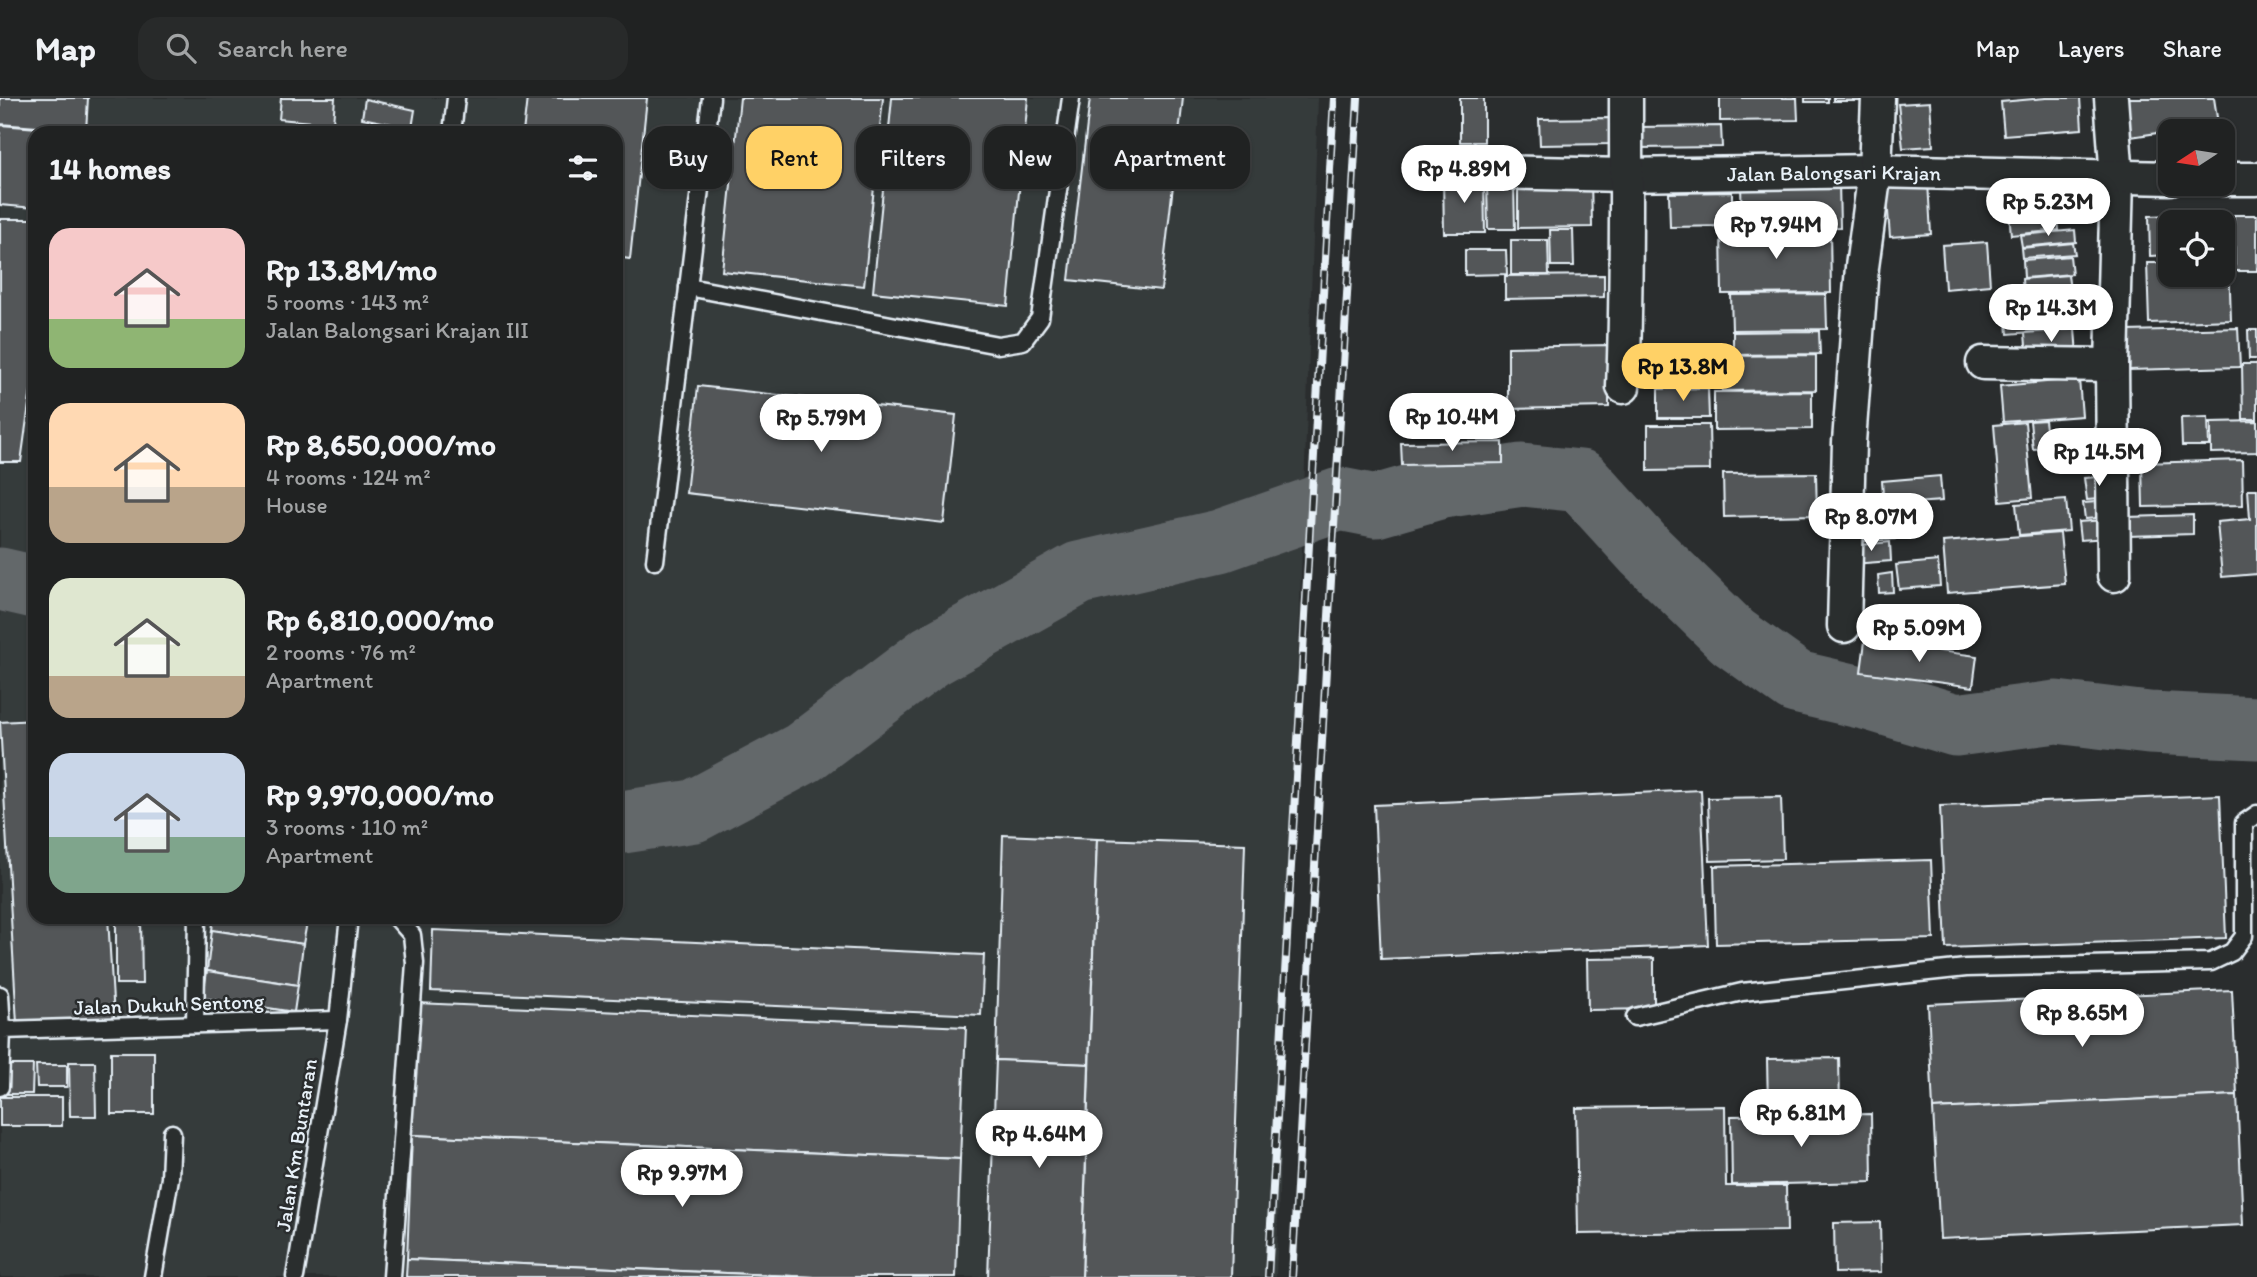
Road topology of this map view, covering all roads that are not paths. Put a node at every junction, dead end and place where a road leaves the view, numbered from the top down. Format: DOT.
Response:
graph roads {
  1 [pos="456,98"];
  2 [pos="712,98"];
  3 [pos="1071,98"];
  4 [pos="1626,98"];
  5 [pos="1878,98"];
  6 [pos="2110,98"];
  7 [pos="453,126"];
  8 [pos="1875,171"];
  9 [pos="1488,172"];
  10 [pos="1624,175"];
  11 [pos="2117,178"];
  12 [pos="2158,178"];
  13 [pos="2235,179"];
  14 [pos="2257,179"];
  15 [pos="688,288"];
  16 [pos="1983,363"];
  17 [pos="2112,365"];
  18 [pos="1623,387"];
  19 [pos="656,561"];
  20 [pos="2114,575"];
  21 [pos="1844,626"];
  22 [pos="2257,814"];
  23 [pos="197,924"];
  24 [pos="348,924"];
  25 [pos="402,924"];
  26 [pos="0,995"];
  27 [pos="1635,1017"];
  28 [pos="338,1020"];
  29 [pos="195,1024"];
  30 [pos="2,1030"];
  31 [pos="0,1087"];
  32 [pos="172,1133"];
  33 [pos="153,1277"];
  34 [pos="295,1277"];
  35 [pos="392,1277"];
  1 -- 7 [label="lane"];
  2 -- 15 [label="lane"];
  3 -- 15 [label="lane"];
  4 -- 10 [label="street"];
  5 -- 8 [label="street"];
  6 -- 11 [label="street"];
  8 -- 10 [label="street, Jalan Balongsari Krajan"];
  8 -- 11 [label="street, Jalan Balongsari Krajan"];
  8 -- 21 [label="street"];
  9 -- 10 [label="street, Jalan Balongsari Krajan"];
  10 -- 18 [label="street"];
  11 -- 12 [label="street, Jalan Balongsari Krajan"];
  11 -- 17 [label="street"];
  13 -- 14 [label="street"];
  15 -- 19 [label="lane"];
  16 -- 17 [label="street"];
  17 -- 20 [label="street"];
  22 -- 27 [label="lane"];
  23 -- 29 [label="lane"];
  24 -- 28 [label="lane, Jalan Km Buntaran"];
  25 -- 35 [label="lane"];
  26 -- 30 [label="lane"];
  28 -- 29 [label="lane, Jalan Dukuh Sentong"];
  28 -- 34 [label="lane, Jalan Km Buntaran"];
  29 -- 30 [label="lane, Jalan Dukuh Sentong"];
  30 -- 31 [label="lane"];
  32 -- 33 [label="lane"];
}
